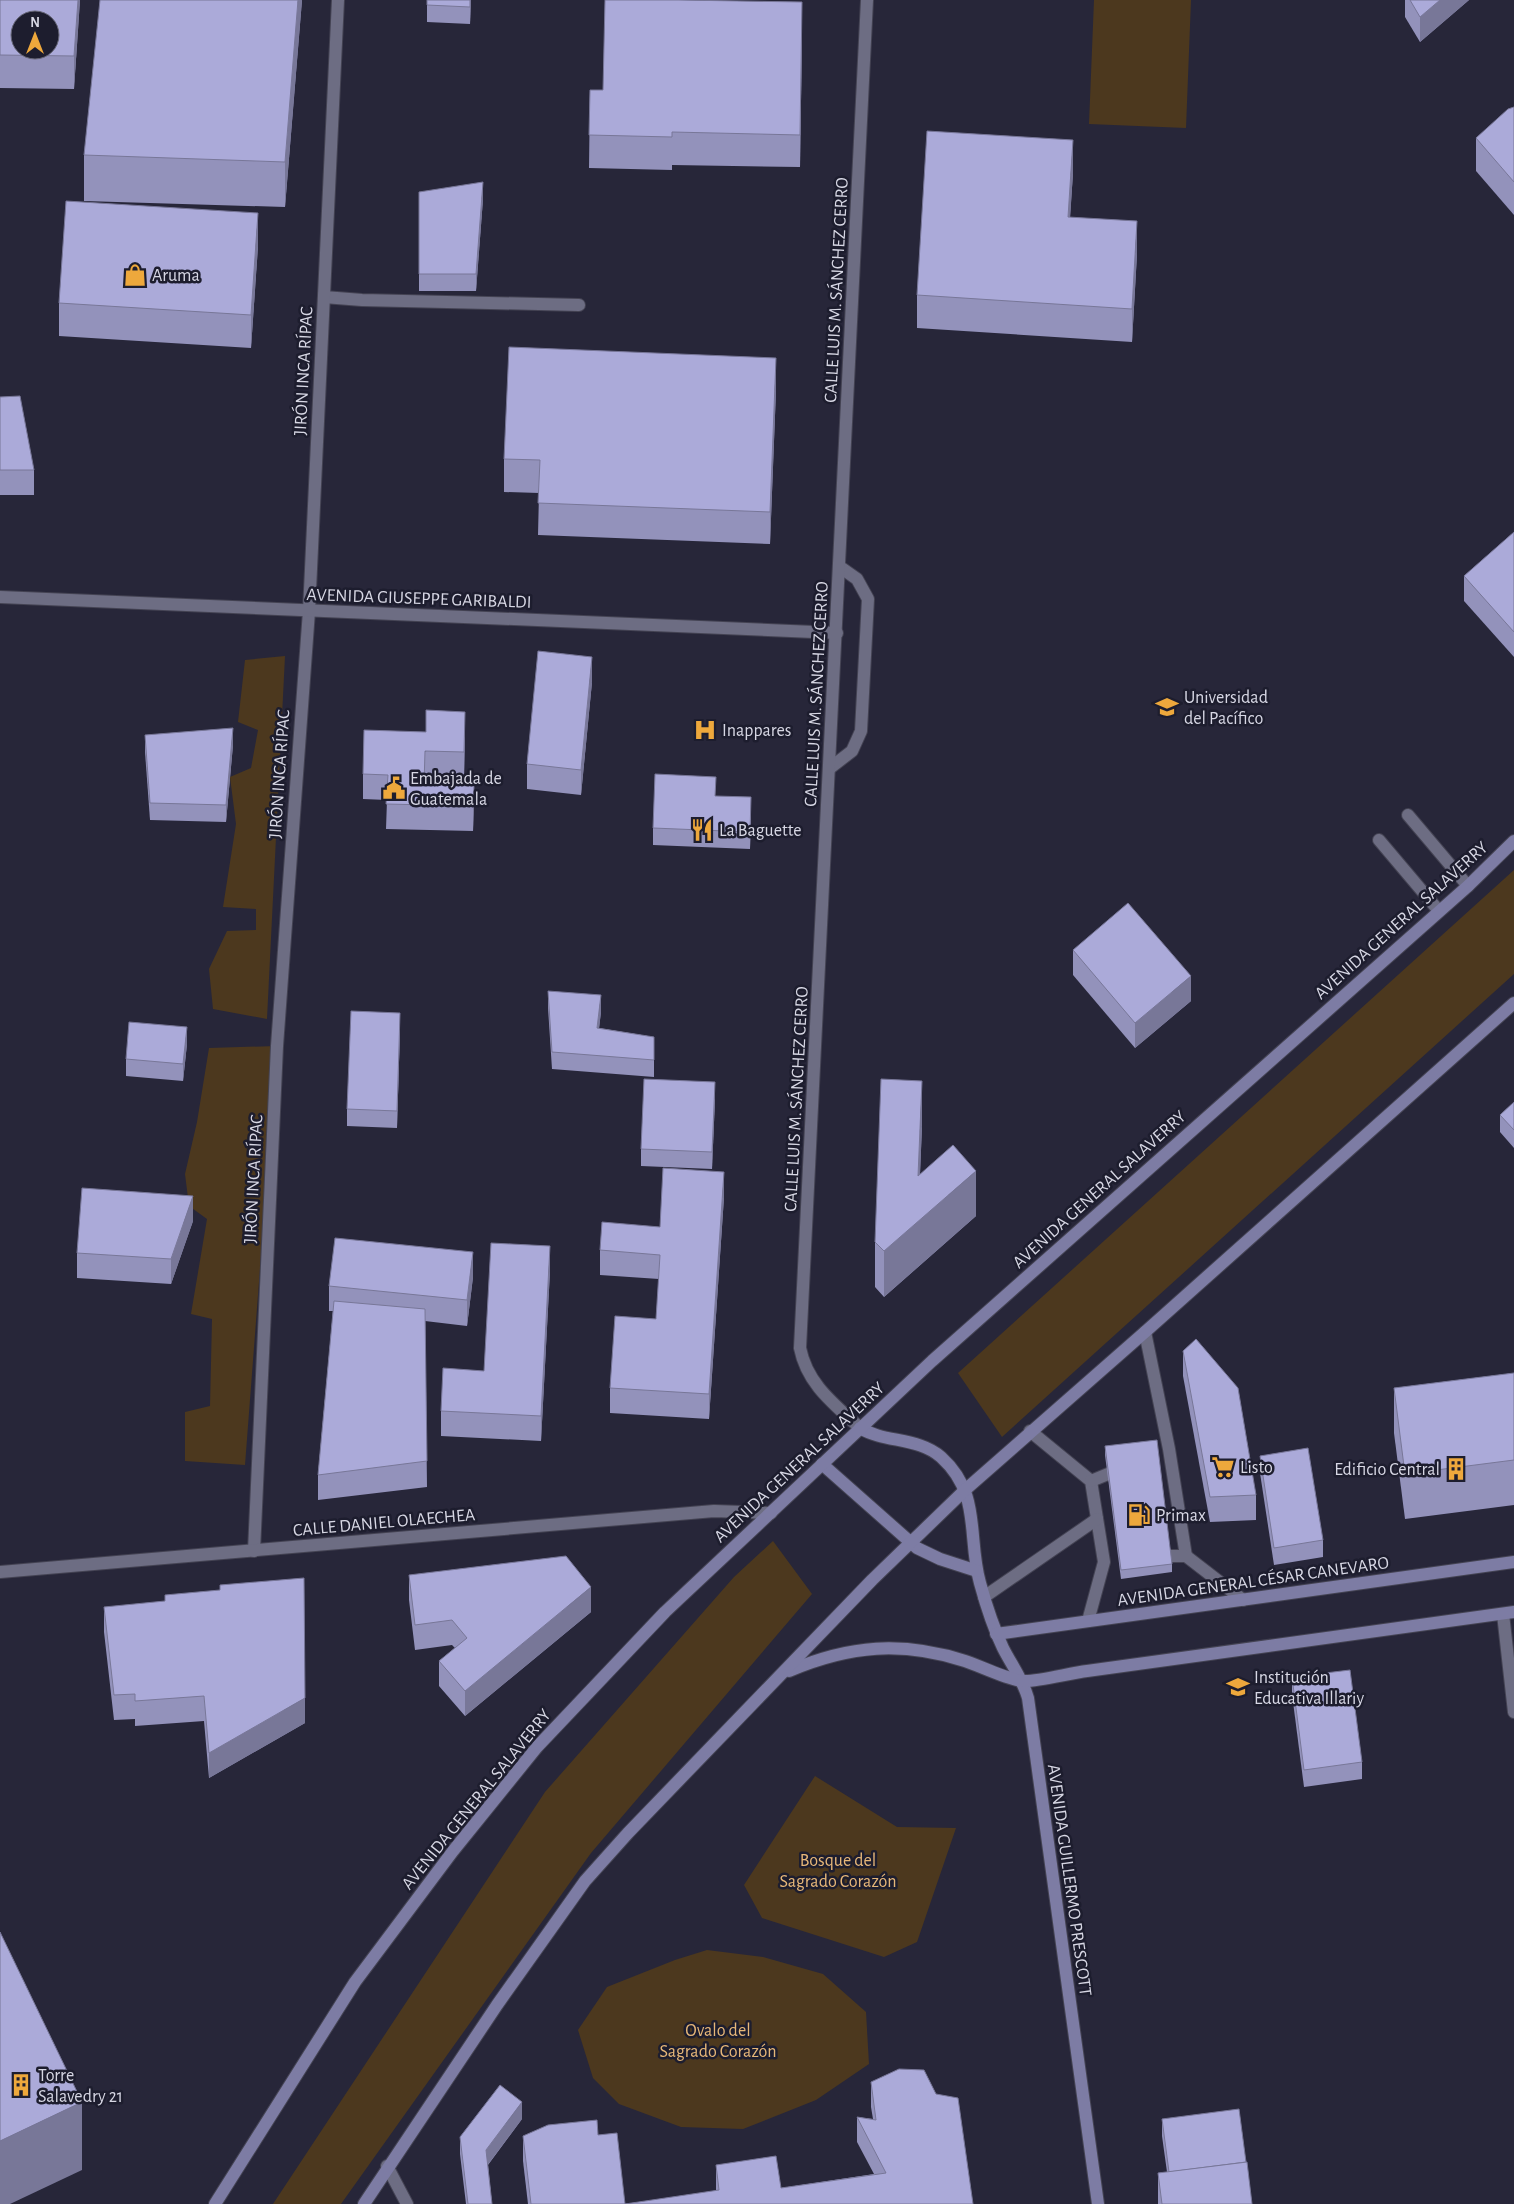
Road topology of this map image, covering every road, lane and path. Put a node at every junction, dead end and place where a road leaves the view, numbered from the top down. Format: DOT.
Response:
graph roads {
  1 [pos="338,0"];
  2 [pos="867,0"];
  3 [pos="324,297"];
  4 [pos="579,305"];
  5 [pos="840,567"];
  6 [pos="0,598"];
  7 [pos="309,611"];
  8 [pos="837,633"];
  9 [pos="830,768"];
  10 [pos="1408,815"];
  11 [pos="1379,840"];
  12 [pos="1514,841"];
  13 [pos="1468,886"];
  14 [pos="1439,911"];
  15 [pos="1514,1002"];
  16 [pos="1145,1332"];
  17 [pos="860,1428"];
  18 [pos="1030,1432"];
  19 [pos="822,1464"];
  20 [pos="1108,1474"];
  21 [pos="1091,1481"];
  22 [pos="965,1490"];
  23 [pos="771,1513"];
  24 [pos="1097,1519"];
  25 [pos="909,1543"];
  26 [pos="254,1551"];
  27 [pos="1170,1556"];
  28 [pos="1186,1556"];
  29 [pos="1119,1560"];
  30 [pos="1104,1562"];
  31 [pos="1514,1562"];
  32 [pos="977,1571"];
  33 [pos="0,1572"];
  34 [pos="984,1597"];
  35 [pos="1243,1600"];
  36 [pos="1509,1613"];
  37 [pos="1088,1622"];
  38 [pos="996,1634"];
  39 [pos="785,1673"];
  40 [pos="1022,1681"];
  41 [pos="1514,1712"];
  42 [pos="387,2166"];
  43 [pos="215,2204"];
  44 [pos="364,2204"];
  45 [pos="407,2204"];
  46 [pos="1098,2204"];
  1 -- 3 [label="street, JIRÓN INCA RÍPAC"];
  2 -- 5 [label="street, CALLE LUIS M. SÁNCHEZ CERRO"];
  3 -- 4 [label="street"];
  3 -- 7 [label="street, JIRÓN INCA RÍPAC"];
  5 -- 8 [label="street, CALLE LUIS M. SÁNCHEZ CERRO"];
  5 -- 9 [label="street"];
  6 -- 7 [label="street, AVENIDA GIUSEPPE GARIBALDI"];
  7 -- 8 [label="street, AVENIDA GIUSEPPE GARIBALDI"];
  7 -- 26 [label="street, JIRÓN INCA RÍPAC"];
  8 -- 9 [label="street, CALLE LUIS M. SÁNCHEZ CERRO"];
  9 -- 17 [label="street, CALLE LUIS M. SÁNCHEZ CERRO"];
  10 -- 13 [label="street"];
  11 -- 14 [label="street"];
  12 -- 13 [label="main road, AVENIDA GENERAL SALAVERRY"];
  13 -- 14 [label="main road, AVENIDA GENERAL SALAVERRY"];
  14 -- 17 [label="main road, AVENIDA GENERAL SALAVERRY"];
  15 -- 16 [label="main road"];
  16 -- 18 [label="main road"];
  16 -- 28 [label="street"];
  17 -- 19 [label="main road, AVENIDA GENERAL SALAVERRY"];
  17 -- 22 [label="main road, AVENIDA GUILLERMO PRESCOTT"];
  18 -- 21 [label="street"];
  18 -- 22 [label="main road"];
  19 -- 23 [label="main road, AVENIDA GENERAL SALAVERRY"];
  19 -- 25 [label="main road"];
  20 -- 21 [label="street"];
  21 -- 24 [label="street"];
  22 -- 25 [label="main road"];
  22 -- 32 [label="main road, AVENIDA GUILLERMO PRESCOTT"];
  23 -- 26 [label="street, CALLE DANIEL OLAECHEA"];
  23 -- 43 [label="main road, AVENIDA GENERAL SALAVERRY"];
  24 -- 30 [label="street"];
  24 -- 34 [label="street"];
  25 -- 32 [label="main road"];
  25 -- 39 [label="main road"];
  26 -- 33 [label="street, CALLE DANIEL OLAECHEA"];
  27 -- 28 [label="street"];
  28 -- 35 [label="street"];
  29 -- 30 [label="street"];
  30 -- 37 [label="street"];
  31 -- 35 [label="main road, AVENIDA GENERAL CÉSAR CANEVARO"];
  32 -- 34 [label="main road, AVENIDA GUILLERMO PRESCOTT"];
  34 -- 38 [label="main road, AVENIDA GUILLERMO PRESCOTT"];
  35 -- 37 [label="main road, AVENIDA GENERAL CÉSAR CANEVARO"];
  36 -- 40 [label="main road"];
  36 -- 41 [label="street"];
  37 -- 38 [label="main road, AVENIDA GENERAL CÉSAR CANEVARO"];
  38 -- 40 [label="main road, AVENIDA GUILLERMO PRESCOTT"];
  39 -- 40 [label="main road"];
  39 -- 42 [label="main road"];
  40 -- 46 [label="main road, AVENIDA GUILLERMO PRESCOTT"];
  42 -- 44 [label="main road"];
  42 -- 45 [label="street"];
}
